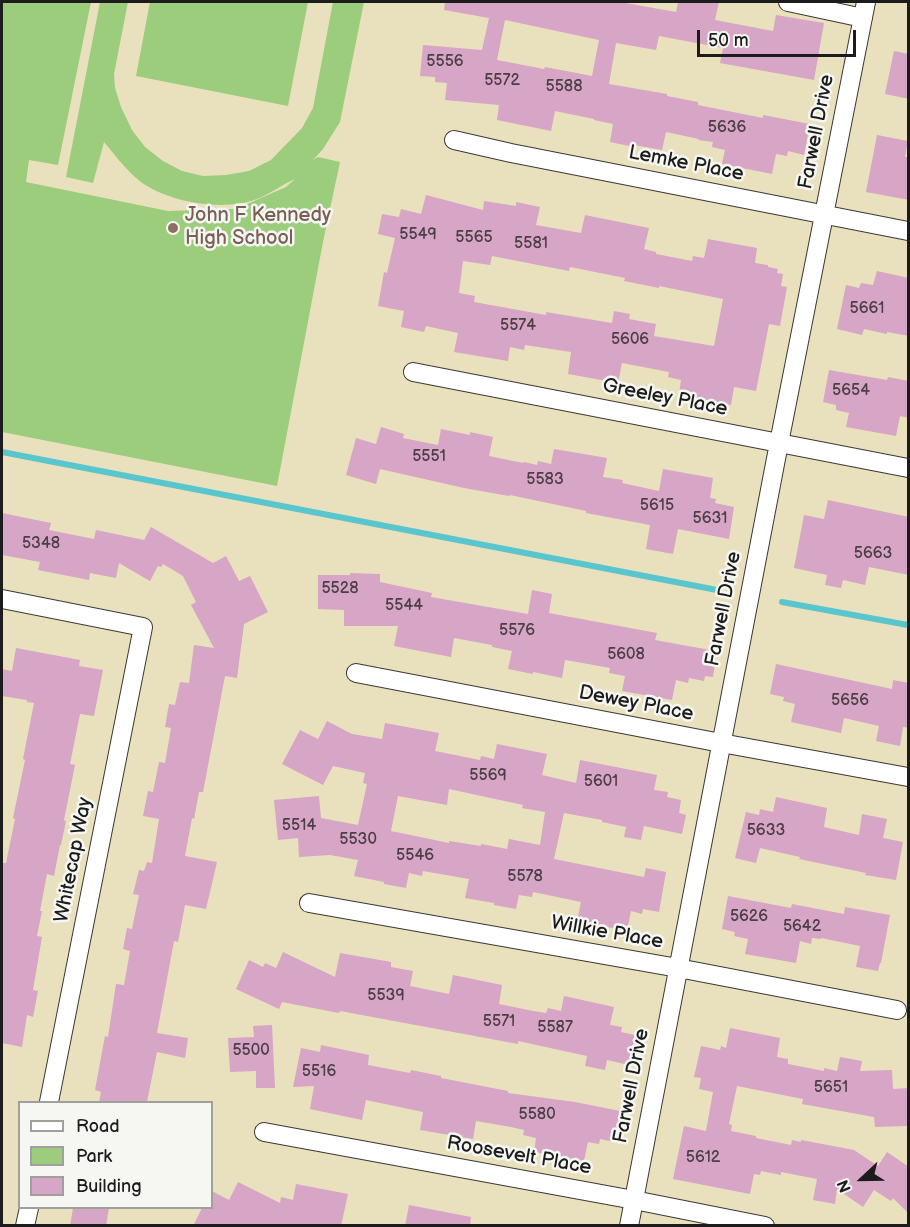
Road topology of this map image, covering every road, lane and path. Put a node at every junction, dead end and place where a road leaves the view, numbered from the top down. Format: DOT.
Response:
graph roads {
  1 [pos="788,2"];
  2 [pos="864,10"];
  3 [pos="454,140"];
  4 [pos="824,213"];
  5 [pos="909,231"];
  6 [pos="413,372"];
  7 [pos="779,443"];
  8 [pos="909,468"];
  9 [pos="2,599"];
  10 [pos="356,673"];
  11 [pos="722,744"];
  12 [pos="909,777"];
  13 [pos="309,903"];
  14 [pos="678,968"];
  15 [pos="897,1010"];
  16 [pos="49,1101"];
  17 [pos="264,1132"];
  18 [pos="633,1200"];
  19 [pos="29,1209"];
  20 [pos="25,1226"];
  21 [pos="629,1226"];
  22 [pos="765,1226"];
  1 -- 2 [label="street"];
  2 -- 4 [label="street, Farwell Drive"];
  3 -- 4 [label="street, Lemke Place"];
  4 -- 5 [label="street, Lemke Place"];
  4 -- 7 [label="street, Farwell Drive"];
  6 -- 7 [label="street, Greeley Place"];
  7 -- 8 [label="street, Greeley Place"];
  7 -- 11 [label="street, Farwell Drive"];
  9 -- 16 [label="street, Whitecap Way"];
  10 -- 11 [label="street, Dewey Place"];
  11 -- 12 [label="street, Dewey Place"];
  11 -- 14 [label="street, Farwell Drive"];
  13 -- 14 [label="street, Willkie Place"];
  14 -- 15 [label="street, Willkie Place"];
  14 -- 18 [label="street, Farwell Drive"];
  17 -- 18 [label="street, Roosevelt Place"];
  18 -- 21 [label="street, Farwell Drive"];
  18 -- 22 [label="street, Roosevelt Place"];
  19 -- 20 [label="street"];
}
